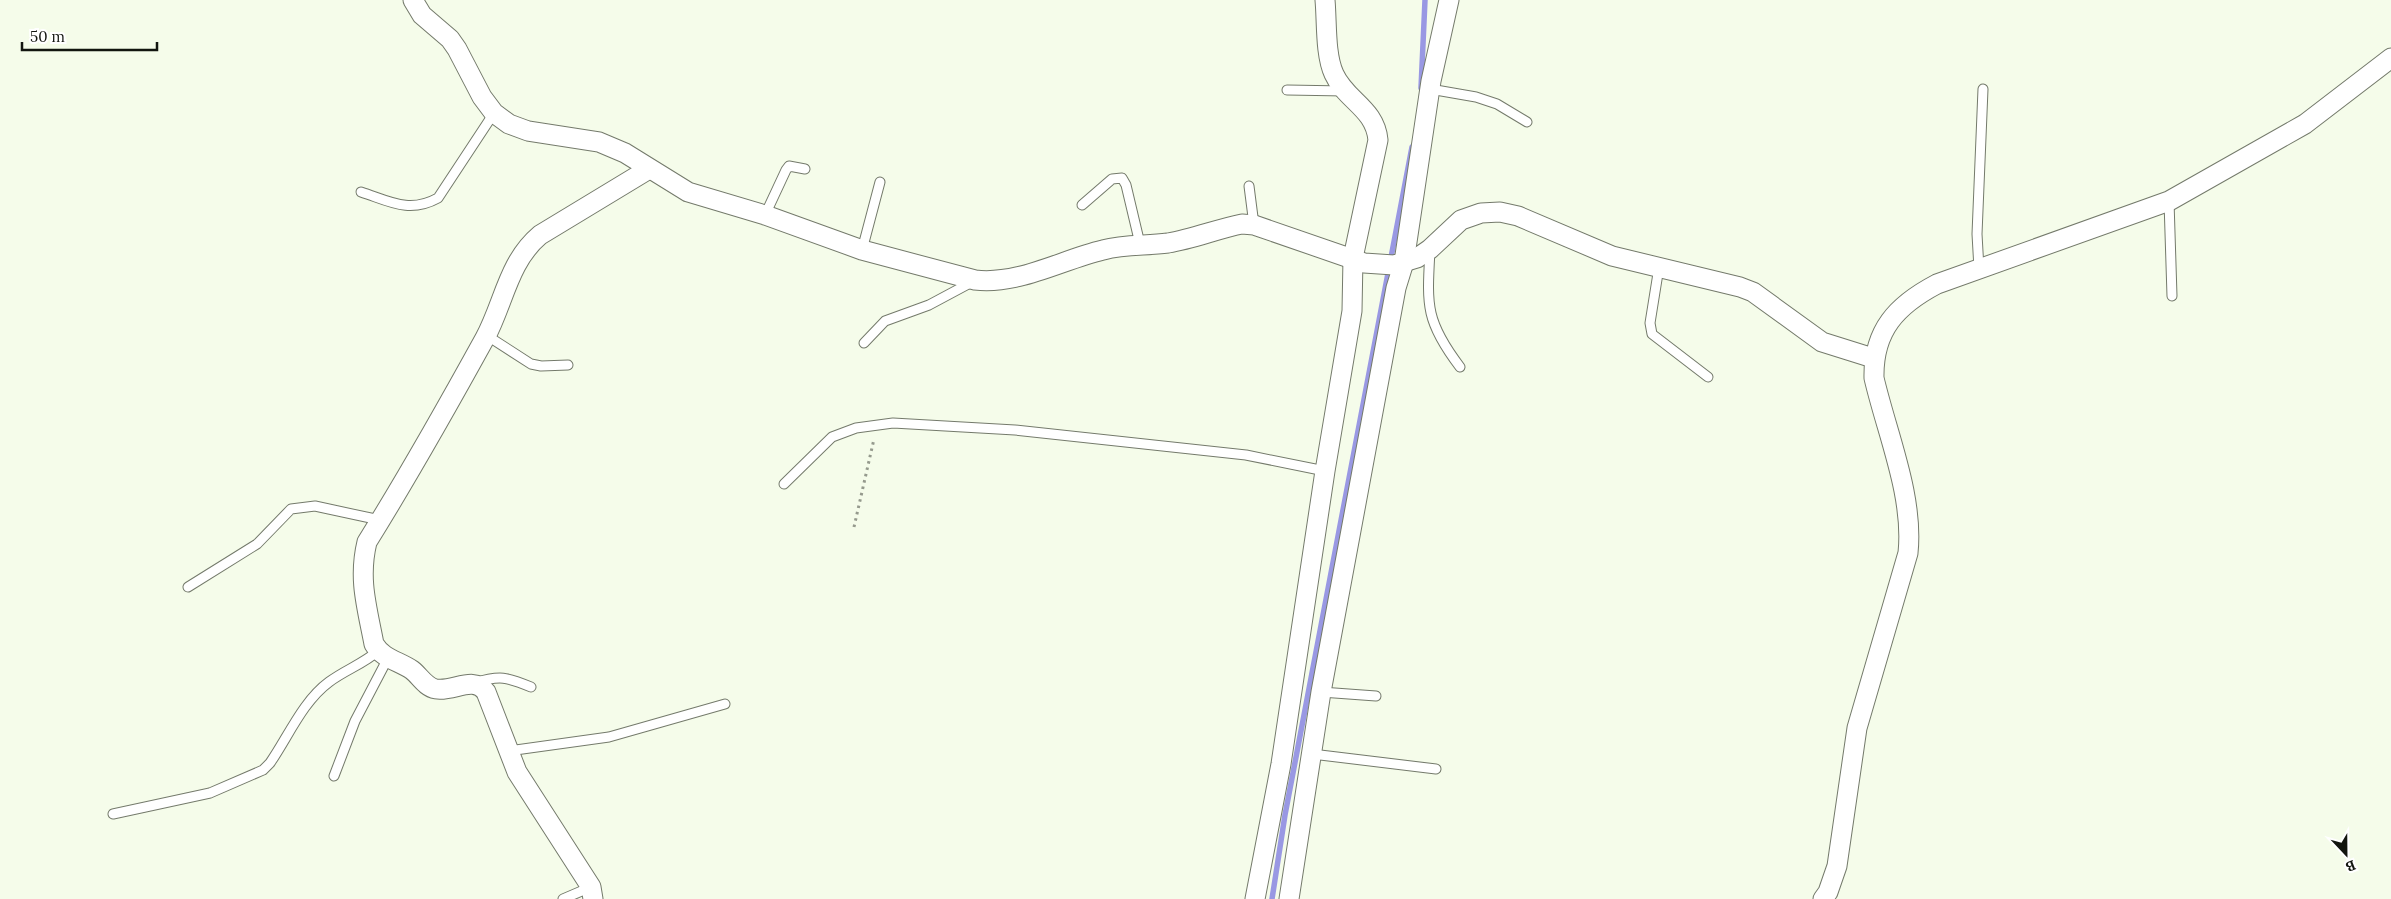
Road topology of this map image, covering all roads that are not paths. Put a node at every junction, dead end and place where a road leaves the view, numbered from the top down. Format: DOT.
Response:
graph roads {
  1 [pos="413,0"];
  2 [pos="1325,0"];
  3 [pos="1448,0"];
  4 [pos="2391,58"];
  5 [pos="1431,78"];
  6 [pos="1983,89"];
  7 [pos="1288,90"];
  8 [pos="1346,91"];
  9 [pos="494,113"];
  10 [pos="1527,122"];
  11 [pos="649,169"];
  12 [pos="805,169"];
  13 [pos="880,182"];
  14 [pos="1249,186"];
  15 [pos="360,192"];
  16 [pos="2169,201"];
  17 [pos="1082,205"];
  18 [pos="765,215"];
  19 [pos="1254,225"];
  20 [pos="1140,244"];
  21 [pos="1430,249"];
  22 [pos="862,250"];
  23 [pos="1359,260"];
  24 [pos="1399,264"];
  25 [pos="1659,267"];
  26 [pos="1979,269"];
  27 [pos="975,280"];
  28 [pos="2172,296"];
  29 [pos="486,336"];
  30 [pos="864,343"];
  31 [pos="1873,358"];
  32 [pos="568,365"];
  33 [pos="1460,367"];
  34 [pos="1708,376"];
  35 [pos="1325,471"];
  36 [pos="784,484"];
  37 [pos="381,520"];
  38 [pos="188,587"];
  39 [pos="383,654"];
  40 [pos="473,683"];
  41 [pos="531,688"];
  42 [pos="1321,692"];
  43 [pos="1376,696"];
  44 [pos="725,704"];
  45 [pos="508,751"];
  46 [pos="1312,754"];
  47 [pos="1436,769"];
  48 [pos="334,776"];
  49 [pos="113,814"];
  50 [pos="592,893"];
  51 [pos="1828,897"];
  52 [pos="563,899"];
  53 [pos="1255,899"];
  54 [pos="1289,899"];
  1 -- 9 [label="street"];
  2 -- 8 [label="street"];
  3 -- 5 [label="street"];
  4 -- 16 [label="street"];
  5 -- 10 [label="lane"];
  5 -- 24 [label="street"];
  6 -- 26 [label="lane"];
  7 -- 8 [label="lane"];
  8 -- 23 [label="street"];
  9 -- 11 [label="street"];
  9 -- 15 [label="lane"];
  11 -- 18 [label="street"];
  11 -- 29 [label="street"];
  12 -- 18 [label="lane"];
  13 -- 22 [label="lane"];
  14 -- 19 [label="lane"];
  16 -- 26 [label="street"];
  16 -- 28 [label="lane"];
  17 -- 20 [label="lane"];
  18 -- 22 [label="street"];
  19 -- 20 [label="street"];
  19 -- 23 [label="street"];
  20 -- 27 [label="street"];
  21 -- 24 [label="street"];
  21 -- 25 [label="street"];
  21 -- 33 [label="lane"];
  22 -- 27 [label="street"];
  23 -- 24 [label="street"];
  23 -- 35 [label="street"];
  24 -- 42 [label="street"];
  25 -- 31 [label="street"];
  25 -- 34 [label="lane"];
  26 -- 31 [label="street"];
  27 -- 30 [label="lane"];
  29 -- 32 [label="lane"];
  29 -- 37 [label="street"];
  31 -- 51 [label="street"];
  35 -- 36 [label="lane"];
  35 -- 53 [label="street"];
  37 -- 38 [label="lane"];
  37 -- 39 [label="street"];
  39 -- 40 [label="street"];
  39 -- 48 [label="lane"];
  39 -- 49 [label="lane"];
  40 -- 41 [label="lane"];
  40 -- 45 [label="street"];
  42 -- 43 [label="lane"];
  42 -- 46 [label="street"];
  44 -- 45 [label="lane"];
  45 -- 50 [label="street"];
  46 -- 47 [label="lane"];
  46 -- 54 [label="street"];
  50 -- 52 [label="lane"];
}
